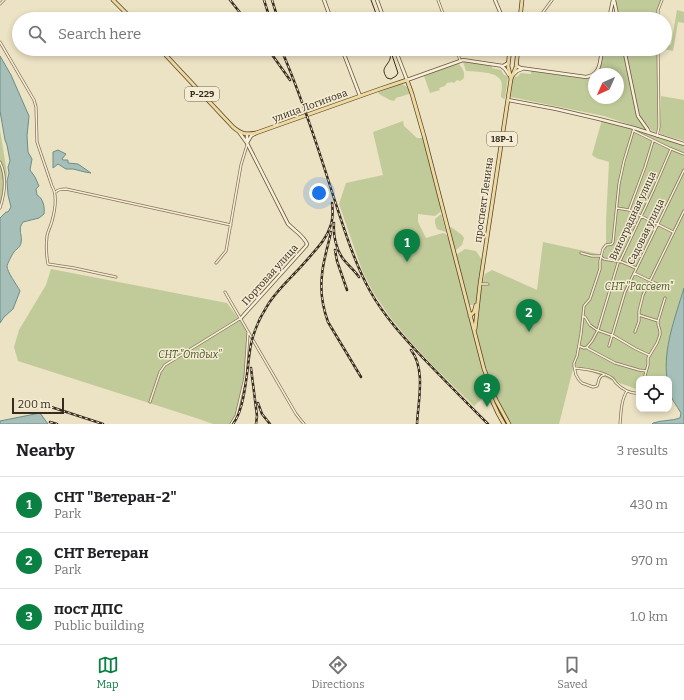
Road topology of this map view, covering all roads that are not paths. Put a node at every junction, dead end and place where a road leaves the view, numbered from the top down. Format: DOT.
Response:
graph roads {
  1 [pos="4,0"];
  2 [pos="113,0"];
  3 [pos="324,0"];
  4 [pos="377,0"];
  5 [pos="438,0"];
  6 [pos="495,0"];
  7 [pos="552,0"];
  8 [pos="614,0"];
  9 [pos="662,0"];
  10 [pos="522,2"];
  11 [pos="0,4"];
  12 [pos="125,12"];
  13 [pos="328,12"];
  14 [pos="381,12"];
  15 [pos="442,12"];
  16 [pos="500,12"];
  17 [pos="521,12"];
  18 [pos="543,12"];
  19 [pos="610,12"];
  20 [pos="615,12"];
  21 [pos="616,12"];
  22 [pos="658,12"];
  23 [pos="0,42"];
  24 [pos="166,56"];
  25 [pos="345,56"];
  26 [pos="398,56"];
  27 [pos="458,56"];
  28 [pos="509,56"];
  29 [pos="517,56"];
  30 [pos="601,56"];
  31 [pos="625,56"];
  32 [pos="658,56"];
  33 [pos="460,61"];
  34 [pos="508,62"];
  35 [pos="516,63"];
  36 [pos="495,64"];
  37 [pos="598,68"];
  38 [pos="528,69"];
  39 [pos="588,77"];
  40 [pos="511,79"];
  41 [pos="407,80"];
  42 [pos="360,96"];
  43 [pos="508,100"];
  44 [pos="634,130"];
  45 [pos="238,131"];
  46 [pos="256,133"];
  47 [pos="649,133"];
  48 [pos="247,135"];
  49 [pos="657,136"];
  50 [pos="653,141"];
  51 [pos="247,143"];
  52 [pos="684,144"];
  53 [pos="671,149"];
  54 [pos="684,154"];
  55 [pos="0,162"];
  56 [pos="684,170"];
  57 [pos="56,193"];
  58 [pos="0,208"];
  59 [pos="617,208"];
  60 [pos="629,210"];
  61 [pos="684,211"];
  62 [pos="641,216"];
  63 [pos="658,224"];
  64 [pos="231,225"];
  65 [pos="673,232"];
  66 [pos="581,253"];
  67 [pos="601,256"];
  68 [pos="619,261"];
  69 [pos="216,263"];
  70 [pos="636,268"];
  71 [pos="633,273"];
  72 [pos="116,277"];
  73 [pos="649,281"];
  74 [pos="480,284"];
  75 [pos="488,284"];
  76 [pos="667,287"];
  77 [pos="225,292"];
  78 [pos="664,298"];
  79 [pos="478,300"];
  80 [pos="467,302"];
  81 [pos="476,304"];
  82 [pos="477,312"];
  83 [pos="471,315"];
  84 [pos="639,315"];
  85 [pos="583,316"];
  86 [pos="241,318"];
  87 [pos="658,321"];
  88 [pos="598,330"];
  89 [pos="249,332"];
  90 [pos="636,332"];
  91 [pos="475,335"];
  92 [pos="613,336"];
  93 [pos="579,346"];
  94 [pos="610,346"];
  95 [pos="586,348"];
  96 [pos="649,355"];
  97 [pos="575,368"];
  98 [pos="485,371"];
  99 [pos="646,371"];
  100 [pos="604,375"];
  101 [pos="645,376"];
  102 [pos="627,391"];
  103 [pos="636,393"];
  104 [pos="150,402"];
  105 [pos="499,406"];
  106 [pos="495,407"];
  107 [pos="501,410"];
  108 [pos="497,412"];
  109 [pos="231,424"];
  110 [pos="304,424"];
  111 [pos="504,424"];
  112 [pos="509,424"];
  113 [pos="620,424"];
  1 -- 11 [label="street"];
  2 -- 12 [label="main road"];
  3 -- 13 [label="street"];
  4 -- 14 [label="street"];
  5 -- 15 [label="street"];
  6 -- 16 [label="street"];
  7 -- 18 [label="street"];
  8 -- 19 [label="street"];
  8 -- 21 [label="street"];
  9 -- 22 [label="street"];
  10 -- 17 [label="main road"];
  19 -- 20 [label="street"];
  23 -- 57 [label="street"];
  24 -- 45 [label="main road, Р-229"];
  25 -- 42 [label="street"];
  26 -- 41 [label="street"];
  27 -- 33 [label="street"];
  28 -- 34 [label="main road, проспект Ленина / 18Р-1"];
  29 -- 35 [label="main road, проспект Ленина / 18Р-1"];
  30 -- 37 [label="street"];
  31 -- 47 [label="street"];
  32 -- 49 [label="street"];
  33 -- 36 [label="street, улица Логинова"];
  33 -- 41 [label="street, улица Логинова"];
  34 -- 36 [label="street, улица Логинова"];
  34 -- 40 [label="main road, проспект Ленина / 18Р-1"];
  35 -- 38 [label="street"];
  35 -- 40 [label="main road, проспект Ленина / 18Р-1"];
  36 -- 40 [label="street"];
  38 -- 39 [label="street"];
  38 -- 40 [label="street"];
  40 -- 43 [label="main road, проспект Ленина / 18Р-1"];
  41 -- 42 [label="main road, улица Логинова"];
  41 -- 80 [label="main road"];
  42 -- 46 [label="main road, улица Логинова"];
  43 -- 44 [label="street"];
  43 -- 74 [label="main road, проспект Ленина / 18Р-1"];
  44 -- 47 [label="street"];
  44 -- 50 [label="street"];
  44 -- 59 [label="street"];
  45 -- 48 [label="main road, Р-229"];
  45 -- 51 [label="street"];
  46 -- 48 [label="main road, улица Логинова"];
  46 -- 51 [label="street"];
  47 -- 49 [label="street"];
  48 -- 51 [label="street, Портовая улица"];
  49 -- 52 [label="street"];
  50 -- 53 [label="street"];
  50 -- 60 [label="street"];
  51 -- 64 [label="street"];
  51 -- 86 [label="street, Портовая улица"];
  53 -- 54 [label="street"];
  53 -- 62 [label="street, Виноградная улица"];
  55 -- 58 [label="street"];
  56 -- 63 [label="street, Садовая улица"];
  57 -- 64 [label="street"];
  57 -- 72 [label="street"];
  59 -- 60 [label="street"];
  59 -- 67 [label="street"];
  60 -- 62 [label="street"];
  61 -- 65 [label="street"];
  62 -- 63 [label="street"];
  62 -- 68 [label="street, Виноградная улица"];
  63 -- 65 [label="street"];
  63 -- 70 [label="street, Садовая улица"];
  64 -- 69 [label="street"];
  65 -- 73 [label="street"];
  66 -- 67 [label="street"];
  67 -- 68 [label="street"];
  67 -- 85 [label="street"];
  68 -- 70 [label="street"];
  68 -- 88 [label="street, Виноградная улица"];
  70 -- 71 [label="street, Садовая улица"];
  71 -- 73 [label="street"];
  71 -- 92 [label="street, Садовая улица"];
  73 -- 76 [label="street"];
  73 -- 84 [label="street"];
  74 -- 75 [label="street"];
  74 -- 79 [label="main road, проспект Ленина / 18Р-1"];
  77 -- 86 [label="street"];
  78 -- 87 [label="street"];
  79 -- 81 [label="main road, проспект Ленина / 18Р-1"];
  79 -- 82 [label="main road, проспект Ленина / 18Р-1"];
  80 -- 81 [label="main road"];
  80 -- 83 [label="main road"];
  81 -- 83 [label="main road, проспект Ленина / 18Р-1"];
  82 -- 83 [label="main road"];
  82 -- 91 [label="main road, проспект Ленина / 18Р-1"];
  83 -- 91 [label="main road"];
  84 -- 87 [label="street"];
  84 -- 90 [label="street"];
  85 -- 88 [label="street"];
  85 -- 93 [label="street"];
  86 -- 89 [label="street, Портовая улица"];
  86 -- 104 [label="street"];
  87 -- 96 [label="street"];
  88 -- 92 [label="street"];
  88 -- 95 [label="street, Виноградная улица"];
  89 -- 109 [label="street"];
  89 -- 110 [label="street, Портовая улица"];
  91 -- 98 [label="main road"];
  92 -- 94 [label="street, Садовая улица"];
  92 -- 96 [label="street"];
  93 -- 95 [label="street"];
  93 -- 97 [label="street"];
  95 -- 99 [label="street"];
  96 -- 99 [label="street"];
  97 -- 100 [label="street"];
  97 -- 100 [label="street"];
  98 -- 105 [label="main road"];
  98 -- 106 [label="main road"];
  99 -- 101 [label="street"];
  100 -- 102 [label="street"];
  102 -- 103 [label="street"];
  102 -- 113 [label="street"];
  105 -- 106 [label="main road"];
  105 -- 107 [label="main road"];
  106 -- 108 [label="main road"];
  107 -- 108 [label="main road"];
  107 -- 112 [label="main road"];
  108 -- 111 [label="main road"];
}
